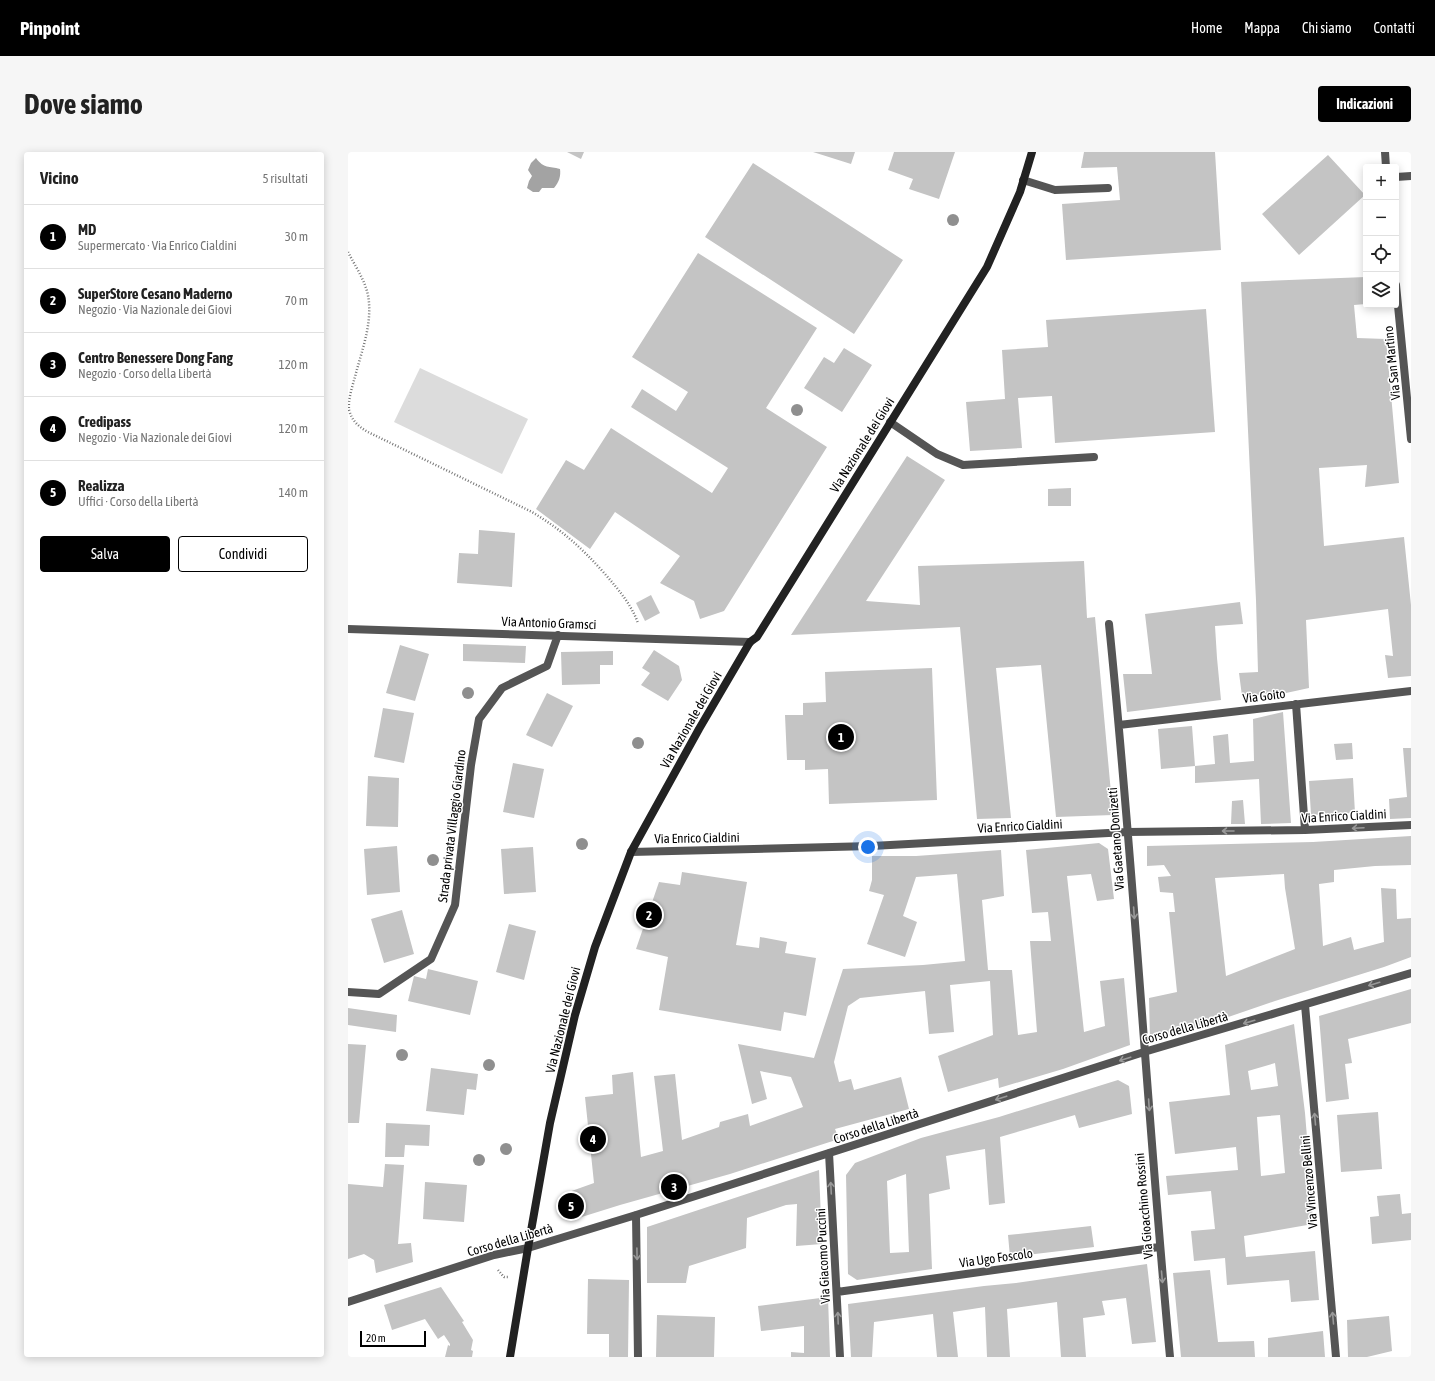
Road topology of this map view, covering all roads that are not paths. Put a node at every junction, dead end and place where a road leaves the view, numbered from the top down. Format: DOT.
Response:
graph roads {
  1 [pos="1032,152"];
  2 [pos="1385,152"];
  3 [pos="1386,164"];
  4 [pos="1411,176"];
  5 [pos="1399,177"];
  6 [pos="1023,180"];
  7 [pos="1108,188"];
  8 [pos="1398,308"];
  9 [pos="890,422"];
  10 [pos="1411,439"];
  11 [pos="1094,457"];
  12 [pos="1109,624"];
  13 [pos="348,629"];
  14 [pos="558,635"];
  15 [pos="750,642"];
  16 [pos="1411,691"];
  17 [pos="1296,704"];
  18 [pos="1119,725"];
  19 [pos="1411,825"];
  20 [pos="1305,830"];
  21 [pos="1127,832"];
  22 [pos="631,852"];
  23 [pos="1411,973"];
  24 [pos="348,992"];
  25 [pos="1305,1005"];
  26 [pos="1144,1052"];
  27 [pos="829,1153"];
  28 [pos="636,1215"];
  29 [pos="1159,1247"];
  30 [pos="528,1248"];
  31 [pos="837,1292"];
  32 [pos="348,1302"];
  33 [pos="510,1357"];
  34 [pos="638,1357"];
  35 [pos="840,1357"];
  36 [pos="1170,1357"];
  37 [pos="1336,1357"];
  1 -- 6 [label="main road, Via Nazionale dei Giovi"];
  2 -- 3 [label="street"];
  4 -- 5 [label="street"];
  6 -- 7 [label="street"];
  6 -- 9 [label="main road, Via Nazionale dei Giovi"];
  8 -- 10 [label="street, Via San Martino"];
  9 -- 11 [label="street"];
  9 -- 15 [label="main road, Via Nazionale dei Giovi"];
  12 -- 18 [label="street, Via Gaetano Donizetti"];
  13 -- 14 [label="street, Via Antonio Gramsci"];
  14 -- 15 [label="street, Via Antonio Gramsci"];
  14 -- 24 [label="street, Strada privata Villaggio Giardino"];
  15 -- 22 [label="main road, Via Nazionale dei Giovi"];
  16 -- 17 [label="street, Via Goito"];
  17 -- 18 [label="street, Via Goito"];
  17 -- 20 [label="street"];
  18 -- 21 [label="street, Via Gaetano Donizetti"];
  19 -- 20 [label="street, Via Enrico Cialdini, one-way"];
  20 -- 21 [label="street, Via Enrico Cialdini, one-way"];
  21 -- 22 [label="street, Via Enrico Cialdini"];
  21 -- 26 [label="street, Via Gaetano Donizetti, one-way"];
  22 -- 30 [label="main road, Via Nazionale dei Giovi"];
  23 -- 25 [label="street, Corso della Libertà, one-way"];
  25 -- 26 [label="street, Corso della Libertà, one-way"];
  37 -- 25 [label="street, Via Vincenzo Bellini, one-way"];
  26 -- 27 [label="street, Corso della Libertà, one-way"];
  26 -- 29 [label="street, Via Gioacchino Rossini, one-way"];
  27 -- 28 [label="street, Corso della Libertà"];
  31 -- 27 [label="street, Via Giacomo Puccini, one-way"];
  28 -- 30 [label="street, Corso della Libertà"];
  28 -- 34 [label="street, one-way"];
  29 -- 31 [label="street, Via Ugo Foscolo"];
  29 -- 36 [label="street, Via Gioacchino Rossini, one-way"];
  30 -- 32 [label="street, Corso della Libertà"];
  30 -- 33 [label="main road, Via Nazionale dei Giovi"];
  35 -- 31 [label="street, Via Giacomo Puccini, one-way"];
}
